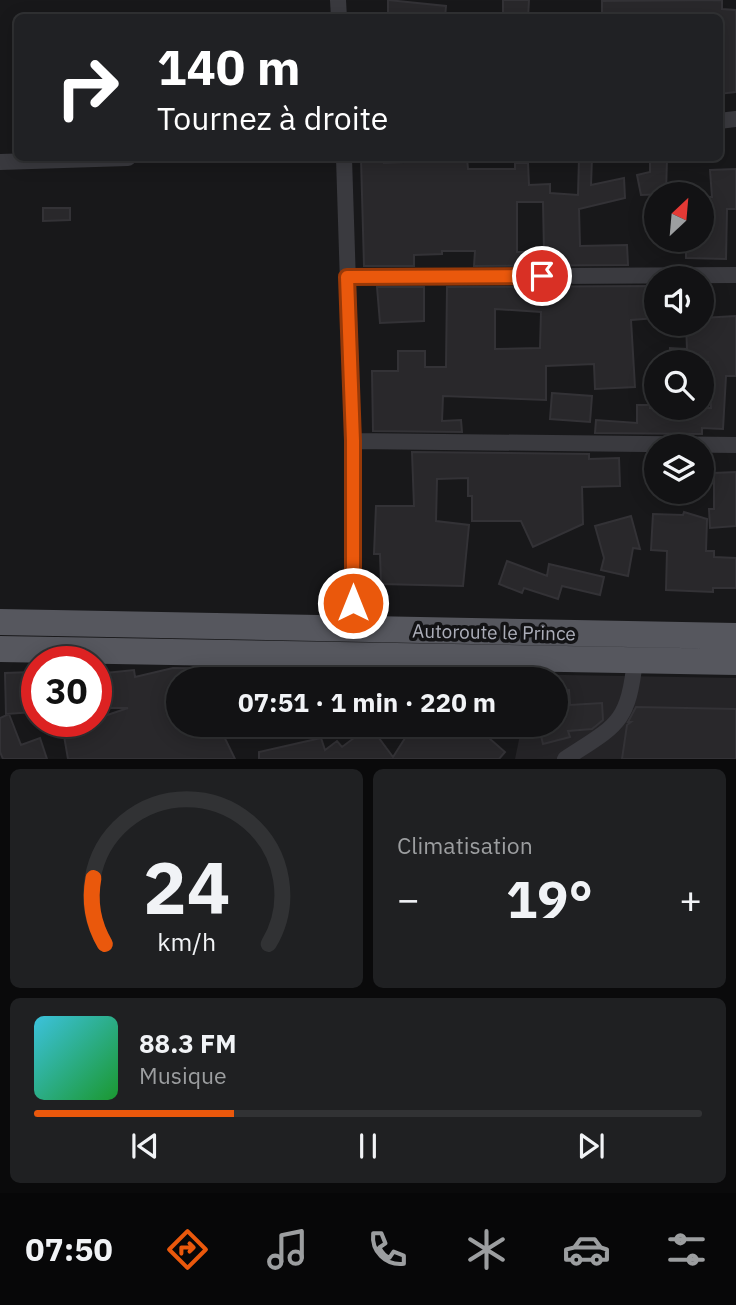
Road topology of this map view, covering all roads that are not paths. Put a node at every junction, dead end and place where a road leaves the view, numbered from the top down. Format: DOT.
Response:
graph roads {
  1 [pos="32,161"];
  2 [pos="344,161"];
  3 [pos="0,162"];
  4 [pos="736,275"];
  5 [pos="347,277"];
  6 [pos="353,441"];
  7 [pos="736,445"];
  8 [pos="0,622"];
  9 [pos="353,630"];
  10 [pos="736,636"];
  11 [pos="0,649"];
  12 [pos="635,660"];
  13 [pos="736,662"];
  14 [pos="565,759"];
  1 -- 3 [label="street"];
  2 -- 5 [label="street"];
  4 -- 5 [label="street"];
  5 -- 6 [label="street"];
  6 -- 7 [label="street"];
  6 -- 9 [label="street"];
  8 -- 9 [label="main road, Autoroute le Prince"];
  9 -- 10 [label="main road, Autoroute le Prince"];
  11 -- 12 [label="main road, Autoroute le Prince"];
  12 -- 13 [label="main road, Autoroute le Prince"];
  12 -- 14 [label="street"];
}
